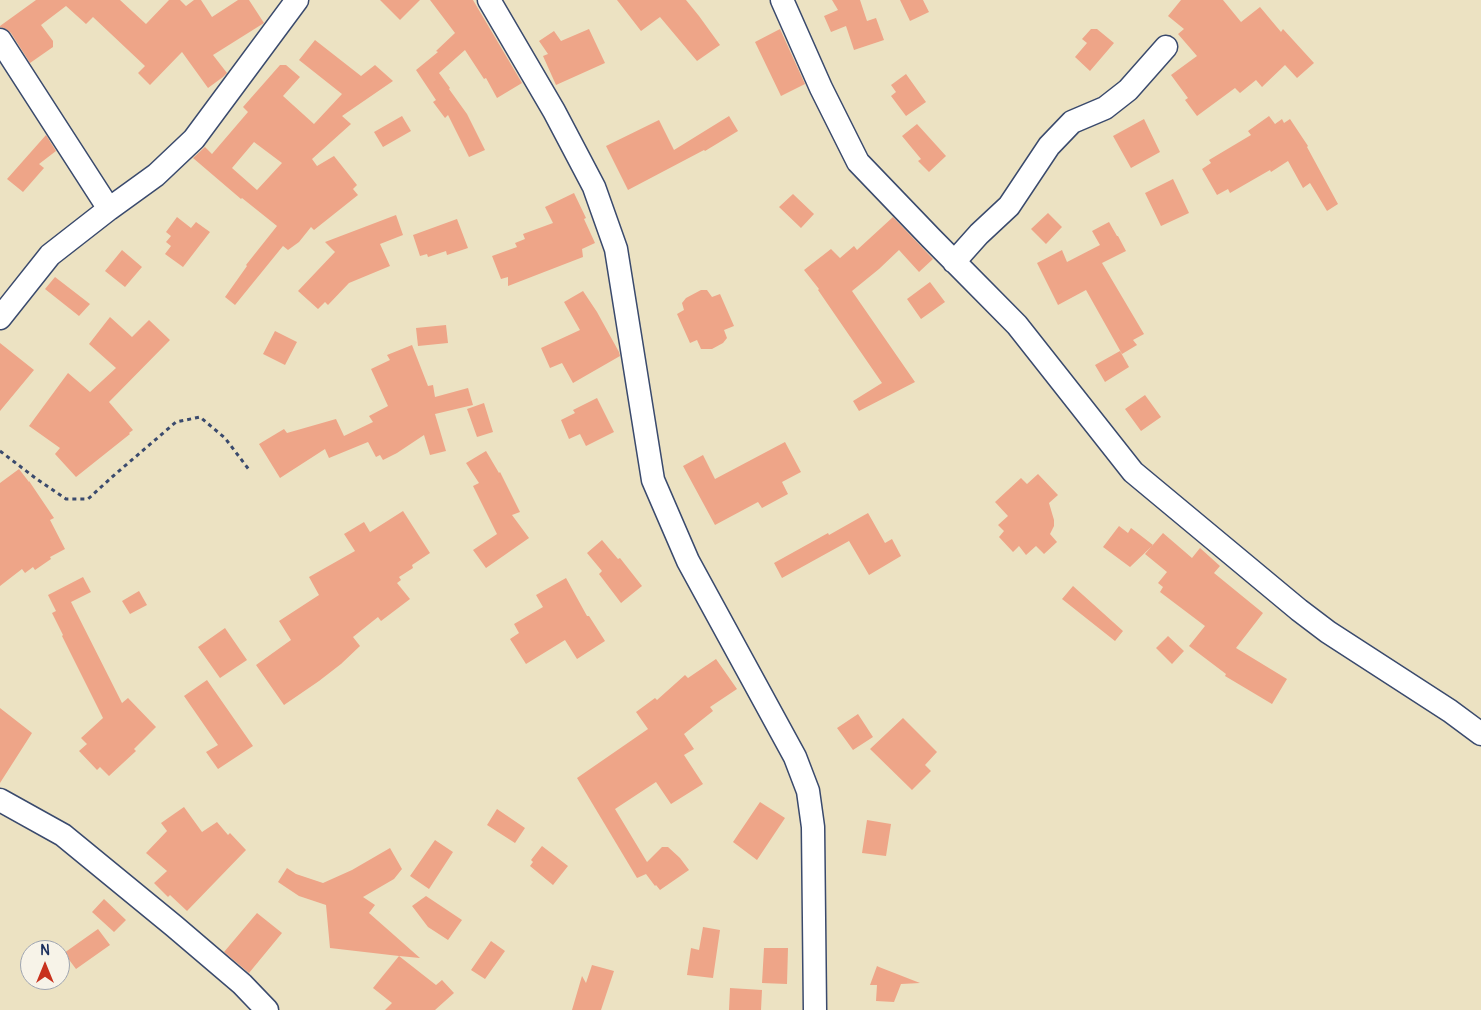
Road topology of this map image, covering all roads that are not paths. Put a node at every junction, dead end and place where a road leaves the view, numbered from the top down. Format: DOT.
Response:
graph roads {
  1 [pos="297,0"];
  2 [pos="489,0"];
  3 [pos="782,0"];
  4 [pos="0,40"];
  5 [pos="1166,47"];
  6 [pos="109,209"];
  7 [pos="954,262"];
  8 [pos="0,318"];
  9 [pos="1481,734"];
  10 [pos="0,800"];
  11 [pos="267,1010"];
  12 [pos="815,1010"];
  1 -- 6 [label="street"];
  2 -- 12 [label="street"];
  3 -- 7 [label="street"];
  4 -- 6 [label="street"];
  5 -- 7 [label="street"];
  6 -- 8 [label="street"];
  7 -- 9 [label="street"];
  10 -- 11 [label="street"];
}
